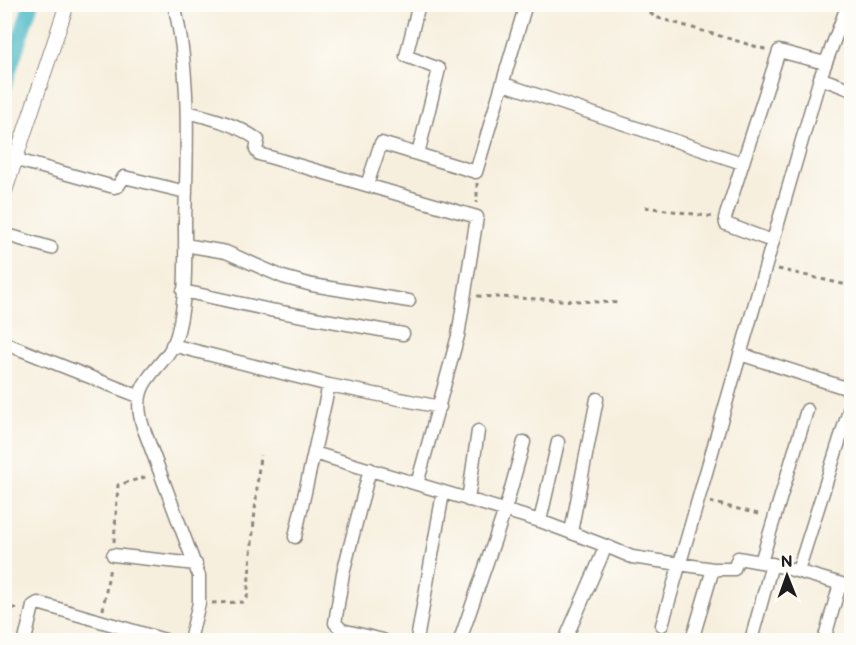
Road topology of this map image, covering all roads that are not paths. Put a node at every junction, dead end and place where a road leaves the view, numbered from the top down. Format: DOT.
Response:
graph roads {
  1 [pos="67,4"];
  2 [pos="174,4"];
  3 [pos="419,4"];
  4 [pos="526,4"];
  5 [pos="848,4"];
  6 [pos="825,63"];
  7 [pos="820,78"];
  8 [pos="504,84"];
  9 [pos="852,90"];
  10 [pos="187,112"];
  11 [pos="418,154"];
  12 [pos="17,160"];
  13 [pos="742,163"];
  14 [pos="367,185"];
  15 [pos="186,192"];
  16 [pos="4,194"];
  17 [pos="4,234"];
  18 [pos="772,241"];
  19 [pos="185,245"];
  20 [pos="51,248"];
  21 [pos="183,291"];
  22 [pos="409,301"];
  23 [pos="402,334"];
  24 [pos="4,343"];
  25 [pos="172,345"];
  26 [pos="740,354"];
  27 [pos="329,385"];
  28 [pos="852,390"];
  29 [pos="138,396"];
  30 [pos="597,399"];
  31 [pos="852,401"];
  32 [pos="440,407"];
  33 [pos="807,410"];
  34 [pos="478,431"];
  35 [pos="524,442"];
  36 [pos="558,442"];
  37 [pos="314,453"];
  38 [pos="370,469"];
  39 [pos="417,484"];
  40 [pos="442,493"];
  41 [pos="468,500"];
  42 [pos="505,510"];
  43 [pos="540,521"];
  44 [pos="571,532"];
  45 [pos="295,537"];
  46 [pos="606,546"];
  47 [pos="112,555"];
  48 [pos="767,563"];
  49 [pos="196,564"];
  50 [pos="679,565"];
  51 [pos="712,569"];
  52 [pos="798,571"];
  53 [pos="846,586"];
  54 [pos="662,625"];
  55 [pos="25,640"];
  56 [pos="165,640"];
  57 [pos="190,640"];
  58 [pos="383,640"];
  59 [pos="417,640"];
  60 [pos="460,640"];
  61 [pos="565,640"];
  62 [pos="692,640"];
  63 [pos="751,640"];
  64 [pos="824,640"];
  1 -- 12 [label="street"];
  2 -- 10 [label="street"];
  3 -- 11 [label="street"];
  4 -- 8 [label="street"];
  5 -- 6 [label="street"];
  6 -- 7 [label="street"];
  6 -- 13 [label="street"];
  7 -- 9 [label="street"];
  7 -- 18 [label="street"];
  8 -- 11 [label="street"];
  8 -- 13 [label="street"];
  10 -- 14 [label="street"];
  10 -- 15 [label="street"];
  11 -- 14 [label="street"];
  12 -- 15 [label="street"];
  12 -- 16 [label="street"];
  13 -- 18 [label="street"];
  14 -- 32 [label="street"];
  15 -- 19 [label="street"];
  17 -- 20 [label="street"];
  18 -- 26 [label="street"];
  19 -- 21 [label="street"];
  19 -- 22 [label="street"];
  21 -- 23 [label="street"];
  21 -- 25 [label="street"];
  24 -- 29 [label="street"];
  25 -- 27 [label="street"];
  25 -- 29 [label="street"];
  26 -- 28 [label="street"];
  26 -- 50 [label="street"];
  27 -- 32 [label="street"];
  27 -- 37 [label="street"];
  29 -- 49 [label="street"];
  30 -- 44 [label="street"];
  31 -- 52 [label="street"];
  32 -- 39 [label="street"];
  33 -- 48 [label="street"];
  34 -- 41 [label="street"];
  35 -- 42 [label="street"];
  36 -- 43 [label="street"];
  37 -- 38 [label="street"];
  37 -- 45 [label="street"];
  38 -- 39 [label="street"];
  38 -- 58 [label="street"];
  39 -- 40 [label="street"];
  40 -- 41 [label="street"];
  40 -- 59 [label="street"];
  41 -- 42 [label="street"];
  42 -- 43 [label="street"];
  42 -- 60 [label="street"];
  43 -- 44 [label="street"];
  44 -- 46 [label="street"];
  46 -- 50 [label="street"];
  46 -- 61 [label="street"];
  47 -- 49 [label="street"];
  48 -- 51 [label="street"];
  48 -- 52 [label="street"];
  48 -- 63 [label="street"];
  49 -- 57 [label="street"];
  50 -- 51 [label="street"];
  50 -- 54 [label="street"];
  51 -- 62 [label="street"];
  52 -- 53 [label="street"];
  53 -- 64 [label="street"];
  55 -- 56 [label="street"];
}
